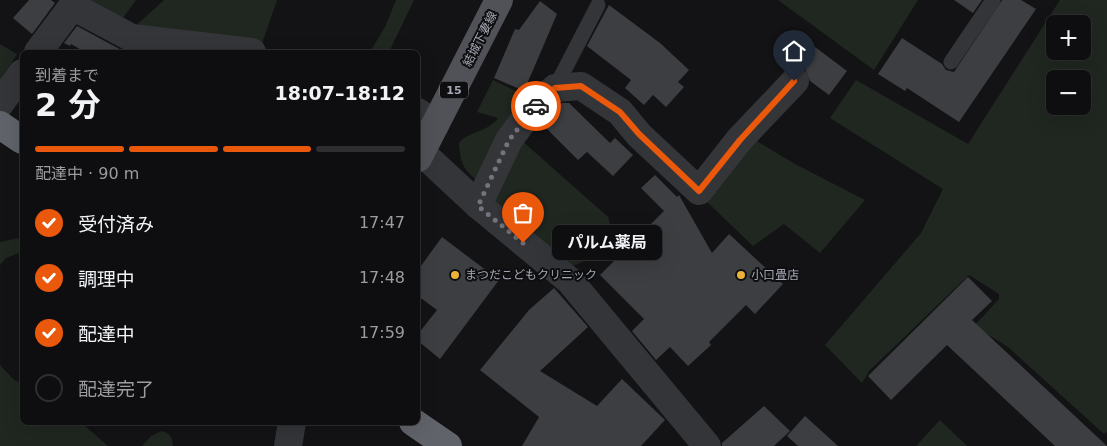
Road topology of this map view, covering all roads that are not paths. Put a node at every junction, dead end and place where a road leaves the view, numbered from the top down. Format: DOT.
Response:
graph roads {
  1 [pos="499,0"];
  2 [pos="993,0"];
  3 [pos="75,3"];
  4 [pos="598,5"];
  5 [pos="40,50"];
  6 [pos="235,50"];
  7 [pos="951,62"];
  8 [pos="20,76"];
  9 [pos="794,81"];
  10 [pos="555,88"];
  11 [pos="0,104"];
  12 [pos="426,119"];
  13 [pos="0,125"];
  14 [pos="20,139"];
  15 [pos="420,150"];
  16 [pos="420,156"];
  17 [pos="478,206"];
  18 [pos="292,425"];
  19 [pos="417,425"];
  20 [pos="288,446"];
  21 [pos="448,446"];
  22 [pos="707,446"];
  1 -- 12 [label="main road, 結城下妻線 / 15"];
  2 -- 7 [label="lane"];
  3 -- 5 [label="street"];
  3 -- 6 [label="street"];
  4 -- 10 [label="lane"];
  8 -- 11 [label="street"];
  9 -- 10 [label="street"];
  10 -- 17 [label="street"];
  12 -- 15 [label="main road, 結城下妻線 / 15"];
  13 -- 14 [label="highway"];
  16 -- 17 [label="street"];
  17 -- 22 [label="street"];
  18 -- 20 [label="street"];
  19 -- 21 [label="highway"];
}
